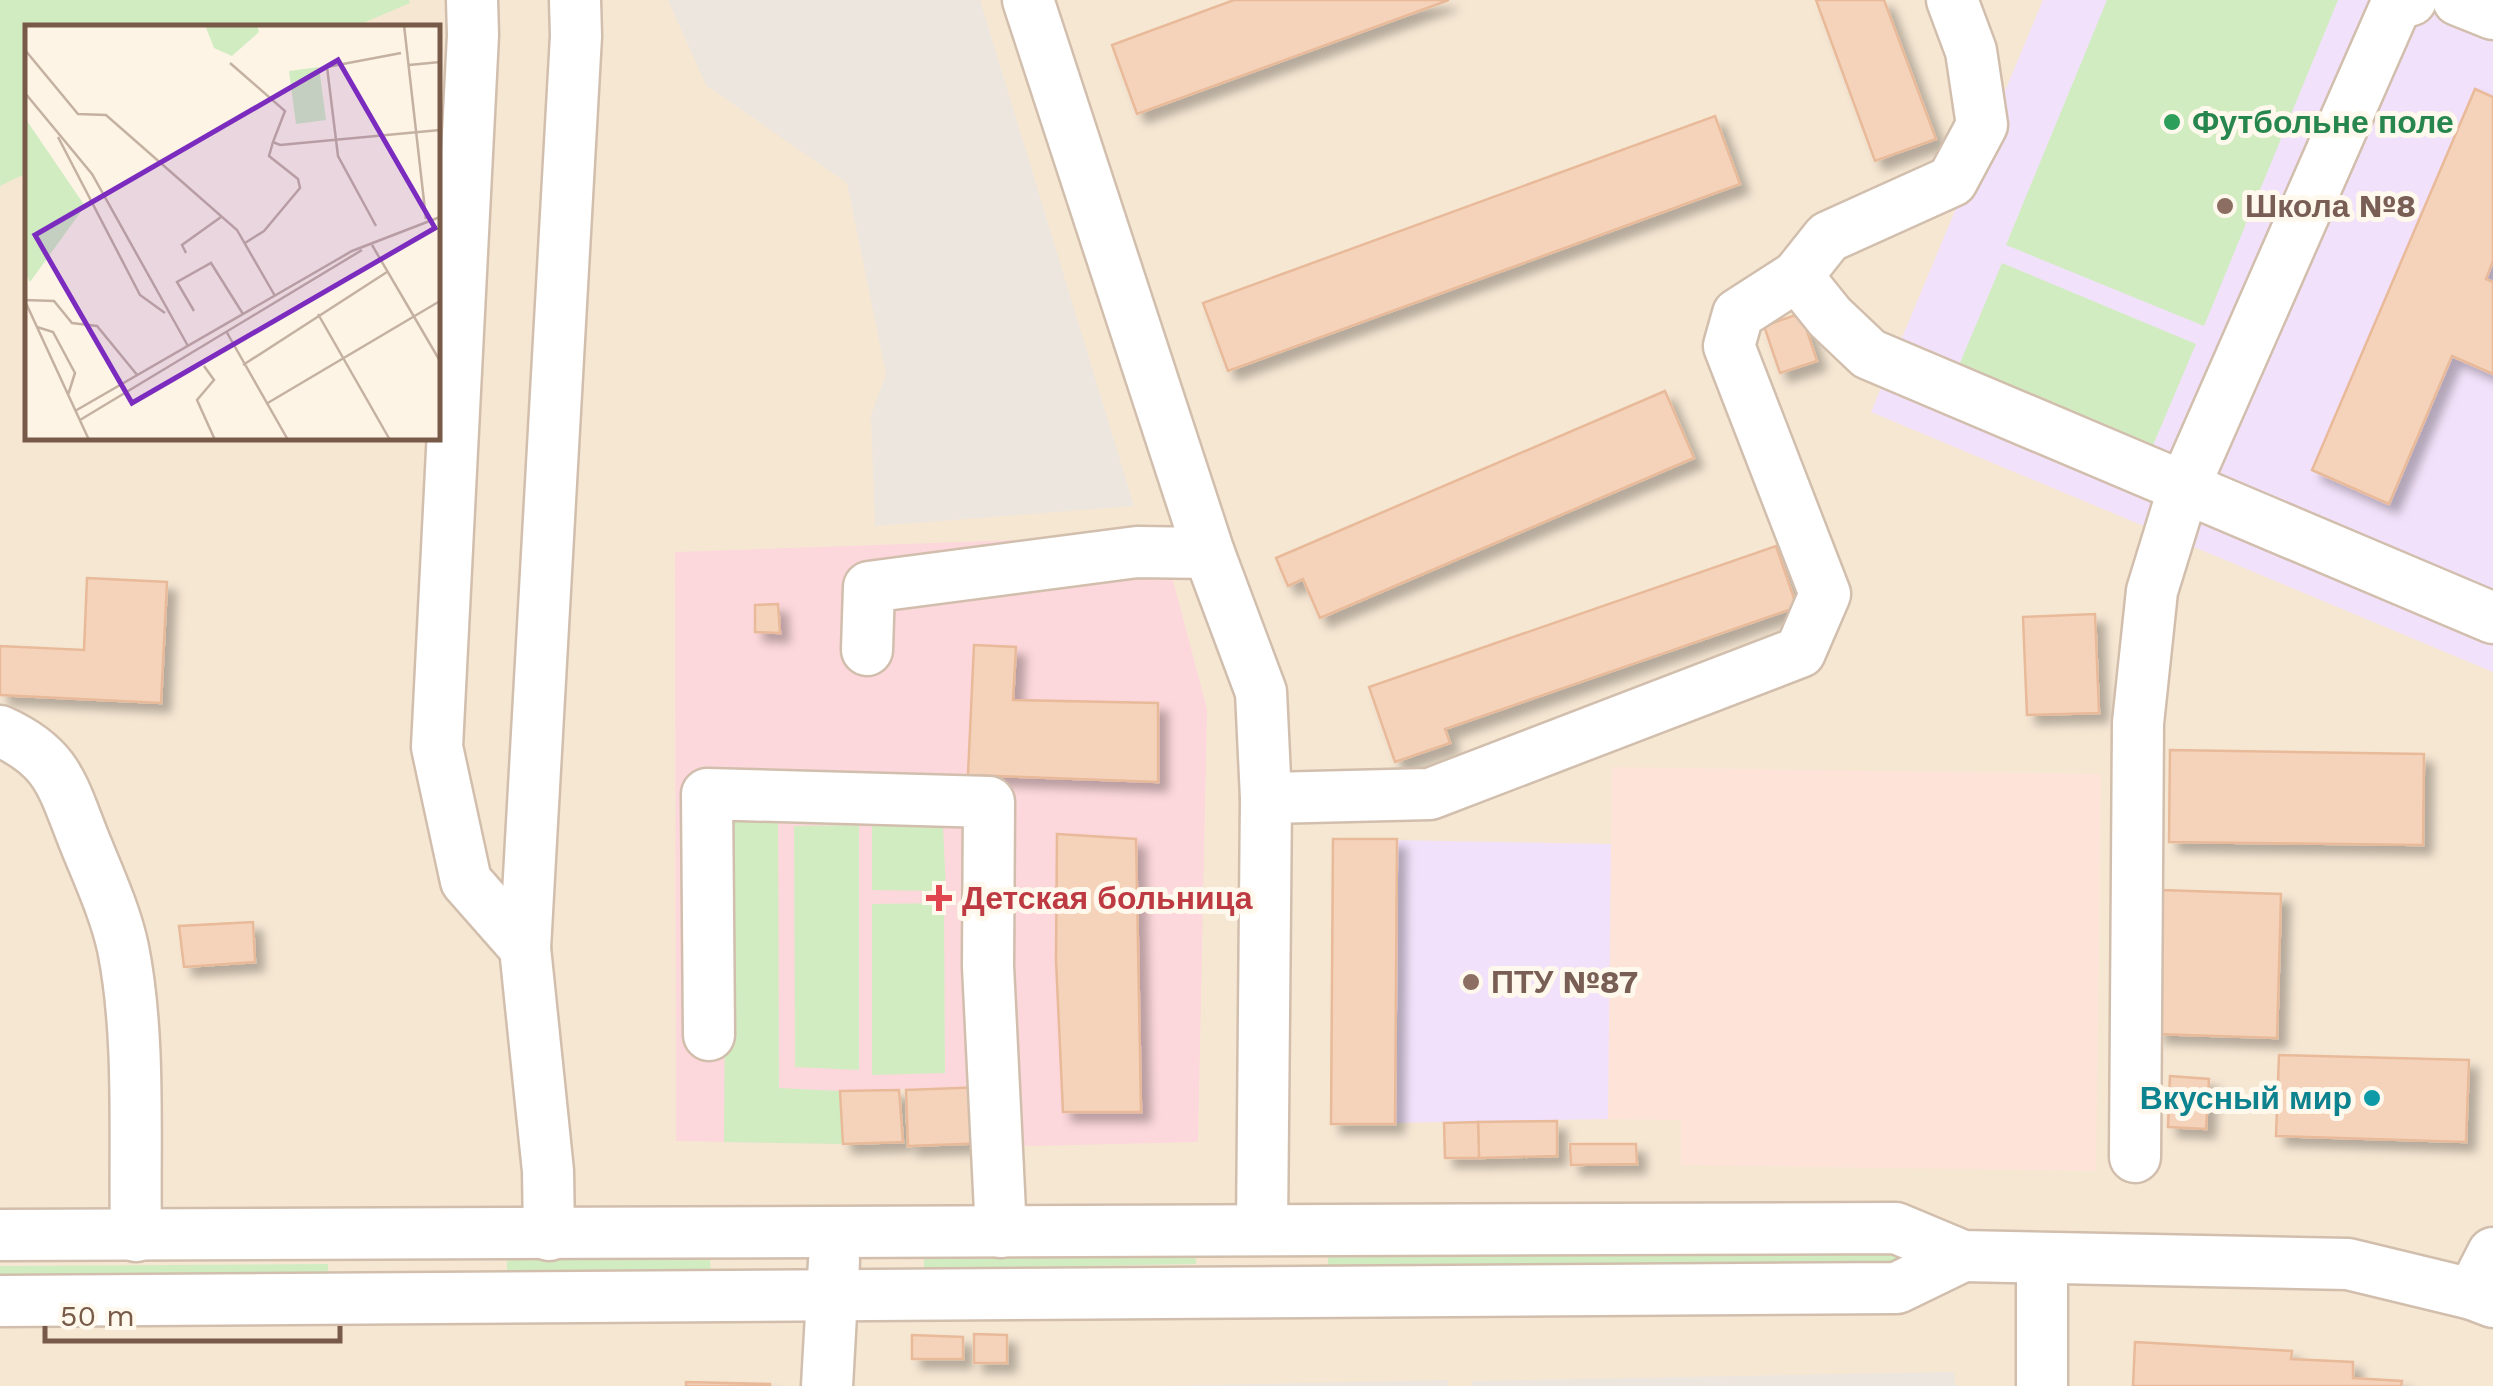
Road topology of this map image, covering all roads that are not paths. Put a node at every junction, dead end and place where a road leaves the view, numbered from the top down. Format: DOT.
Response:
graph roads {
  1 [pos="472,0"];
  2 [pos="575,0"];
  3 [pos="1028,0"];
  4 [pos="1952,0"];
  5 [pos="2411,0"];
  6 [pos="2458,0"];
  7 [pos="2493,14"];
  8 [pos="1797,276"];
  9 [pos="2184,487"];
  10 [pos="1209,553"];
  11 [pos="2493,618"];
  12 [pos="867,650"];
  13 [pos="0,731"];
  14 [pos="1266,798"];
  15 [pos="524,948"];
  16 [pos="709,1035"];
  17 [pos="2135,1157"];
  18 [pos="1262,1229"];
  19 [pos="1002,1232"];
  20 [pos="835,1234"];
  21 [pos="549,1235"];
  22 [pos="0,1236"];
  23 [pos="136,1236"];
  24 [pos="1963,1256"];
  25 [pos="2042,1260"];
  26 [pos="2486,1283"];
  27 [pos="832,1295"];
  28 [pos="0,1301"];
  29 [pos="827,1386"];
  30 [pos="2042,1386"];
  1 -- 15 [label="street"];
  2 -- 15 [label="street"];
  3 -- 10 [label="street"];
  4 -- 8 [label="street"];
  5 -- 9 [label="street"];
  6 -- 7 [label="street"];
  8 -- 9 [label="street"];
  8 -- 14 [label="street"];
  9 -- 11 [label="street"];
  9 -- 17 [label="street"];
  10 -- 12 [label="street"];
  10 -- 14 [label="street"];
  13 -- 23 [label="street"];
  14 -- 18 [label="street"];
  15 -- 21 [label="street"];
  16 -- 19 [label="street"];
  18 -- 19 [label="street"];
  18 -- 24 [label="street"];
  19 -- 20 [label="street"];
  20 -- 21 [label="street"];
  20 -- 27 [label="street"];
  21 -- 23 [label="street"];
  22 -- 23 [label="street"];
  24 -- 25 [label="street"];
  24 -- 27 [label="street"];
  25 -- 26 [label="street"];
  25 -- 30 [label="street"];
  27 -- 28 [label="street"];
  27 -- 29 [label="street"];
}
